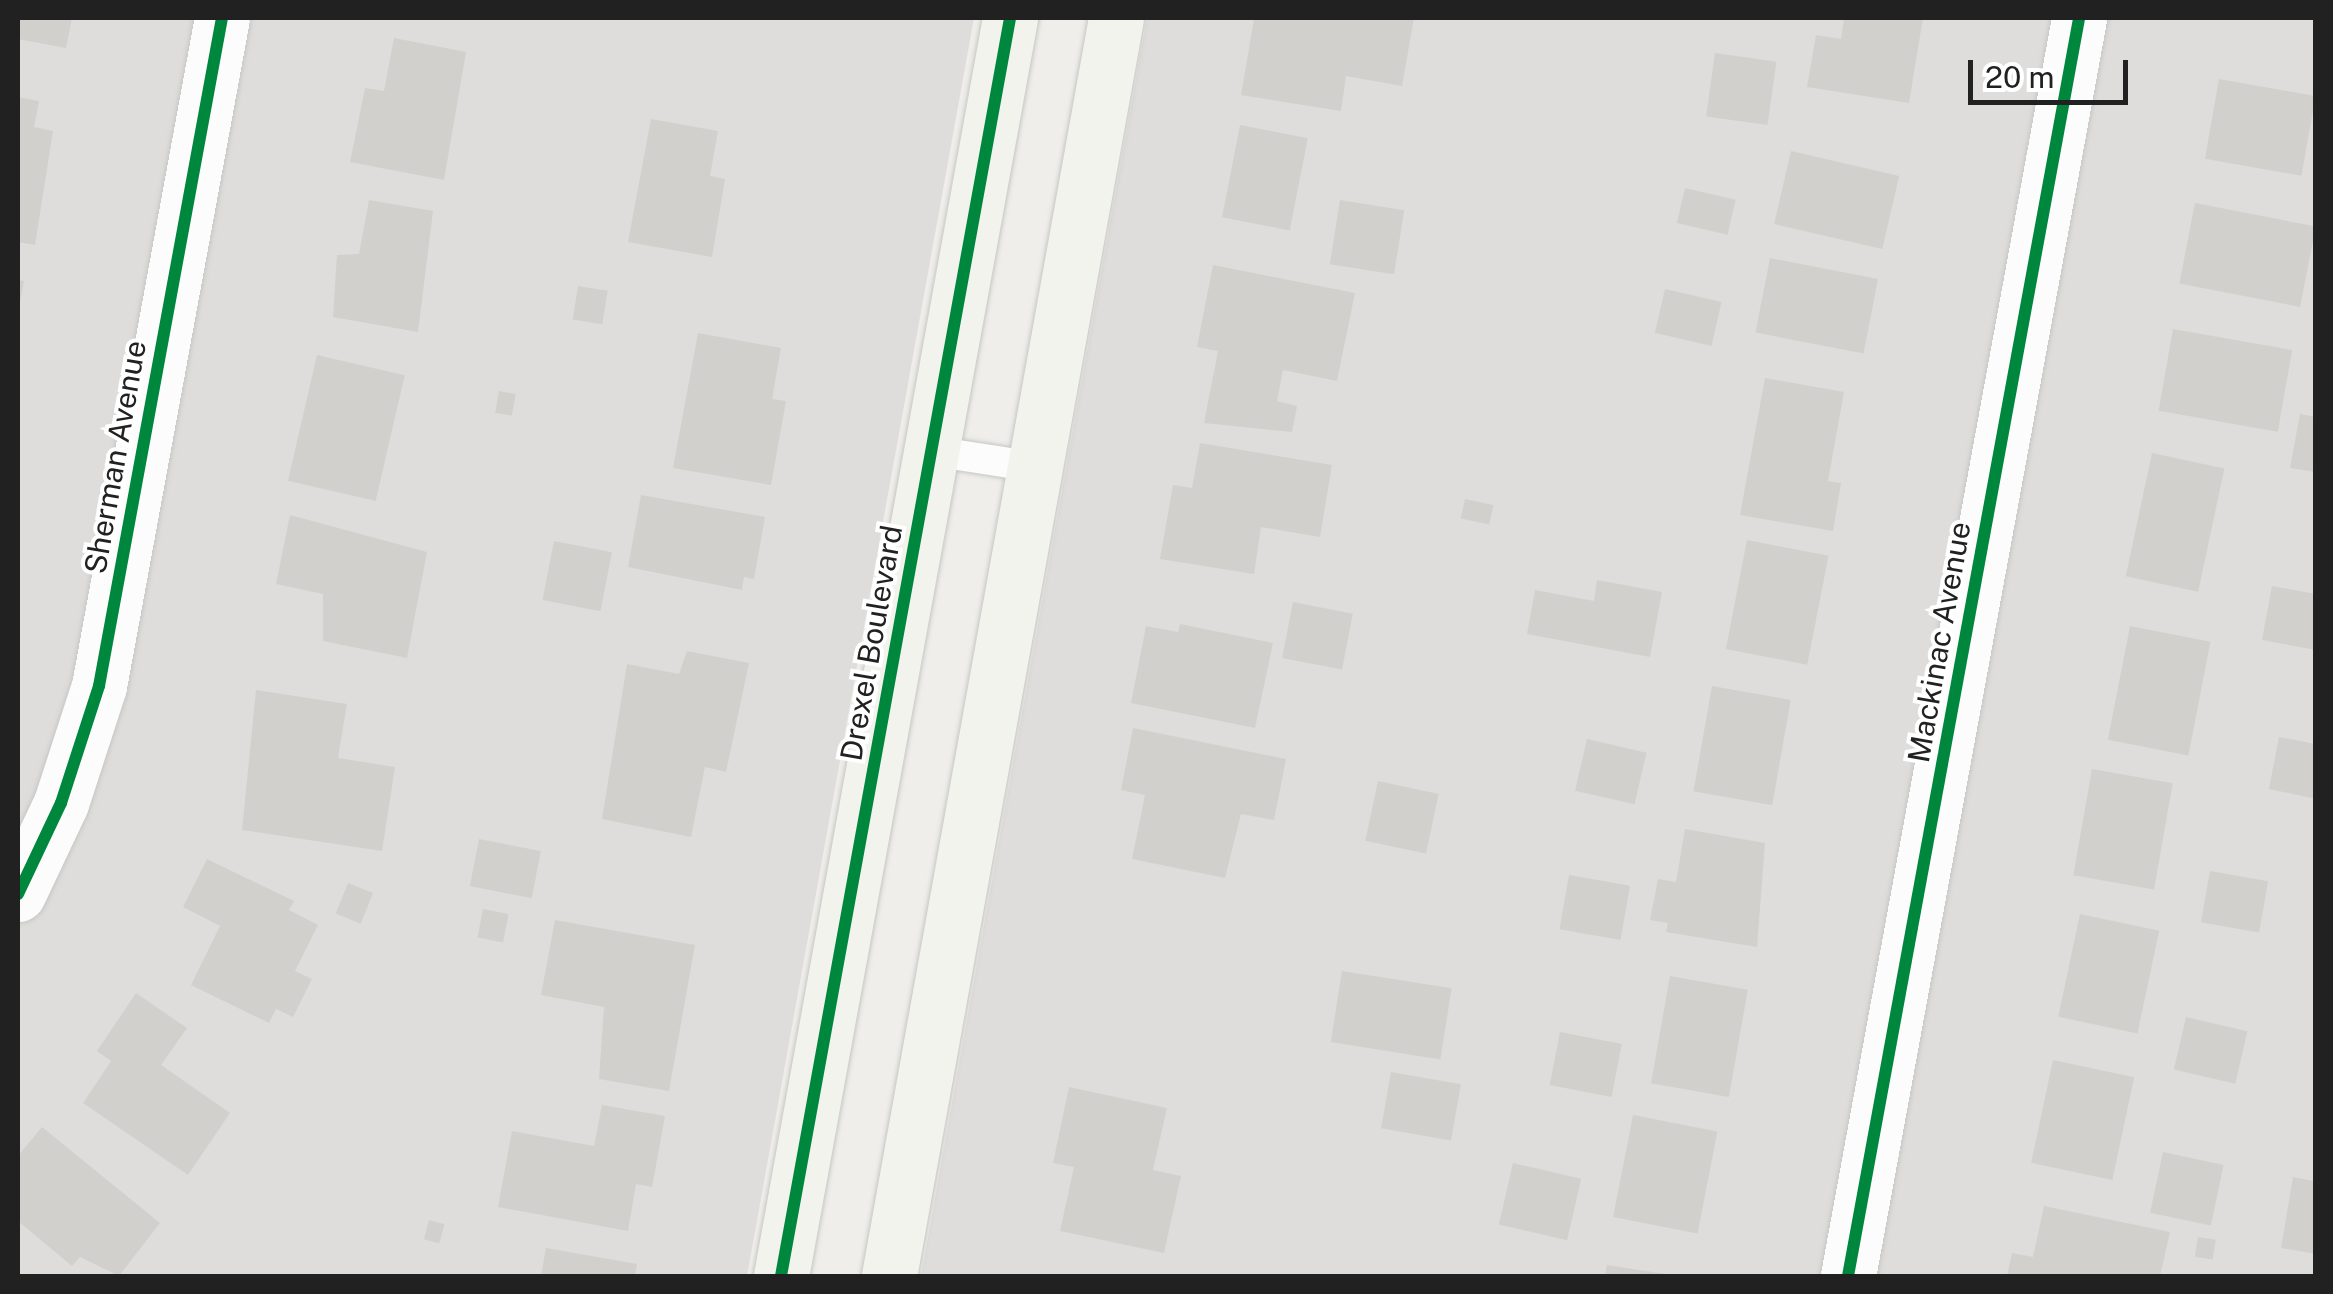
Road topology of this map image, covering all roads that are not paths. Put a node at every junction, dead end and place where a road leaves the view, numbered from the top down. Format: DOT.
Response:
graph roads {
  1 [pos="222,18"];
  2 [pos="1010,18"];
  3 [pos="1116,18"];
  4 [pos="2079,18"];
  5 [pos="932,451"];
  6 [pos="1034,467"];
  7 [pos="18,894"];
  8 [pos="782,1276"];
  9 [pos="889,1276"];
  10 [pos="1848,1276"];
  1 -- 7 [label="street, Sherman Avenue"];
  2 -- 5 [label="street, Drexel Boulevard"];
  3 -- 6 [label="street"];
  4 -- 10 [label="street, Mackinac Avenue"];
  5 -- 6 [label="lane"];
  5 -- 8 [label="street, Drexel Boulevard"];
  6 -- 9 [label="street"];
}
